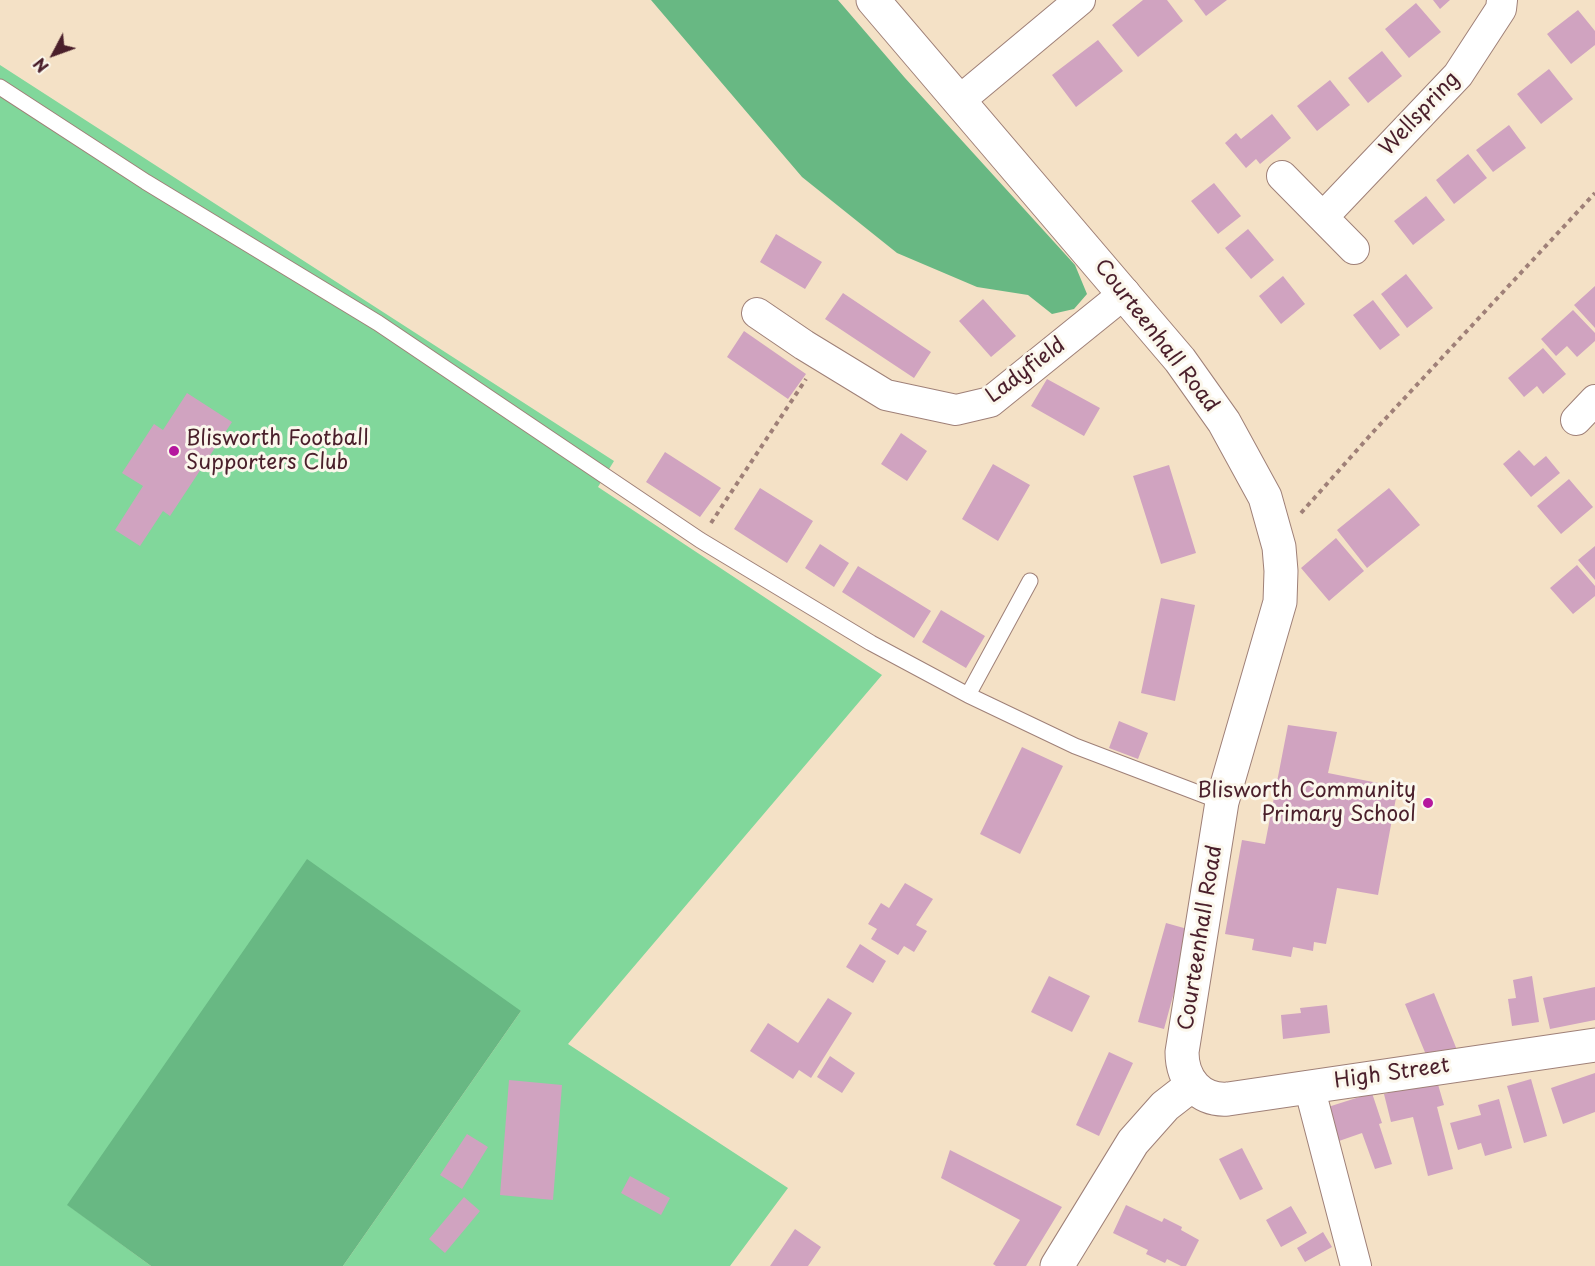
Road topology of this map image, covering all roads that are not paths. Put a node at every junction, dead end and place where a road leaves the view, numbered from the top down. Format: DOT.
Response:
graph roads {
  1 [pos="873,0"];
  2 [pos="1080,0"];
  3 [pos="1502,0"];
  4 [pos="0,87"];
  5 [pos="958,101"];
  6 [pos="1282,176"];
  7 [pos="1323,217"];
  8 [pos="1354,249"];
  9 [pos="1125,293"];
  10 [pos="758,313"];
  11 [pos="1030,581"];
  12 [pos="968,695"];
  13 [pos="1222,802"];
  14 [pos="1595,1045"];
  15 [pos="1192,1085"];
  16 [pos="1309,1086"];
  17 [pos="1057,1266"];
  18 [pos="1356,1266"];
  1 -- 5 [label="street, Courteenhall Road"];
  2 -- 5 [label="street"];
  3 -- 7 [label="street, Wellspring"];
  4 -- 12 [label="lane"];
  5 -- 9 [label="street, Courteenhall Road"];
  6 -- 7 [label="street"];
  7 -- 8 [label="street"];
  9 -- 10 [label="street, Ladyfield"];
  9 -- 13 [label="street, Courteenhall Road"];
  11 -- 12 [label="lane"];
  12 -- 13 [label="lane"];
  13 -- 15 [label="street, Courteenhall Road"];
  14 -- 16 [label="street, High Street"];
  15 -- 16 [label="street, High Street"];
  15 -- 17 [label="street"];
  16 -- 18 [label="street"];
}
